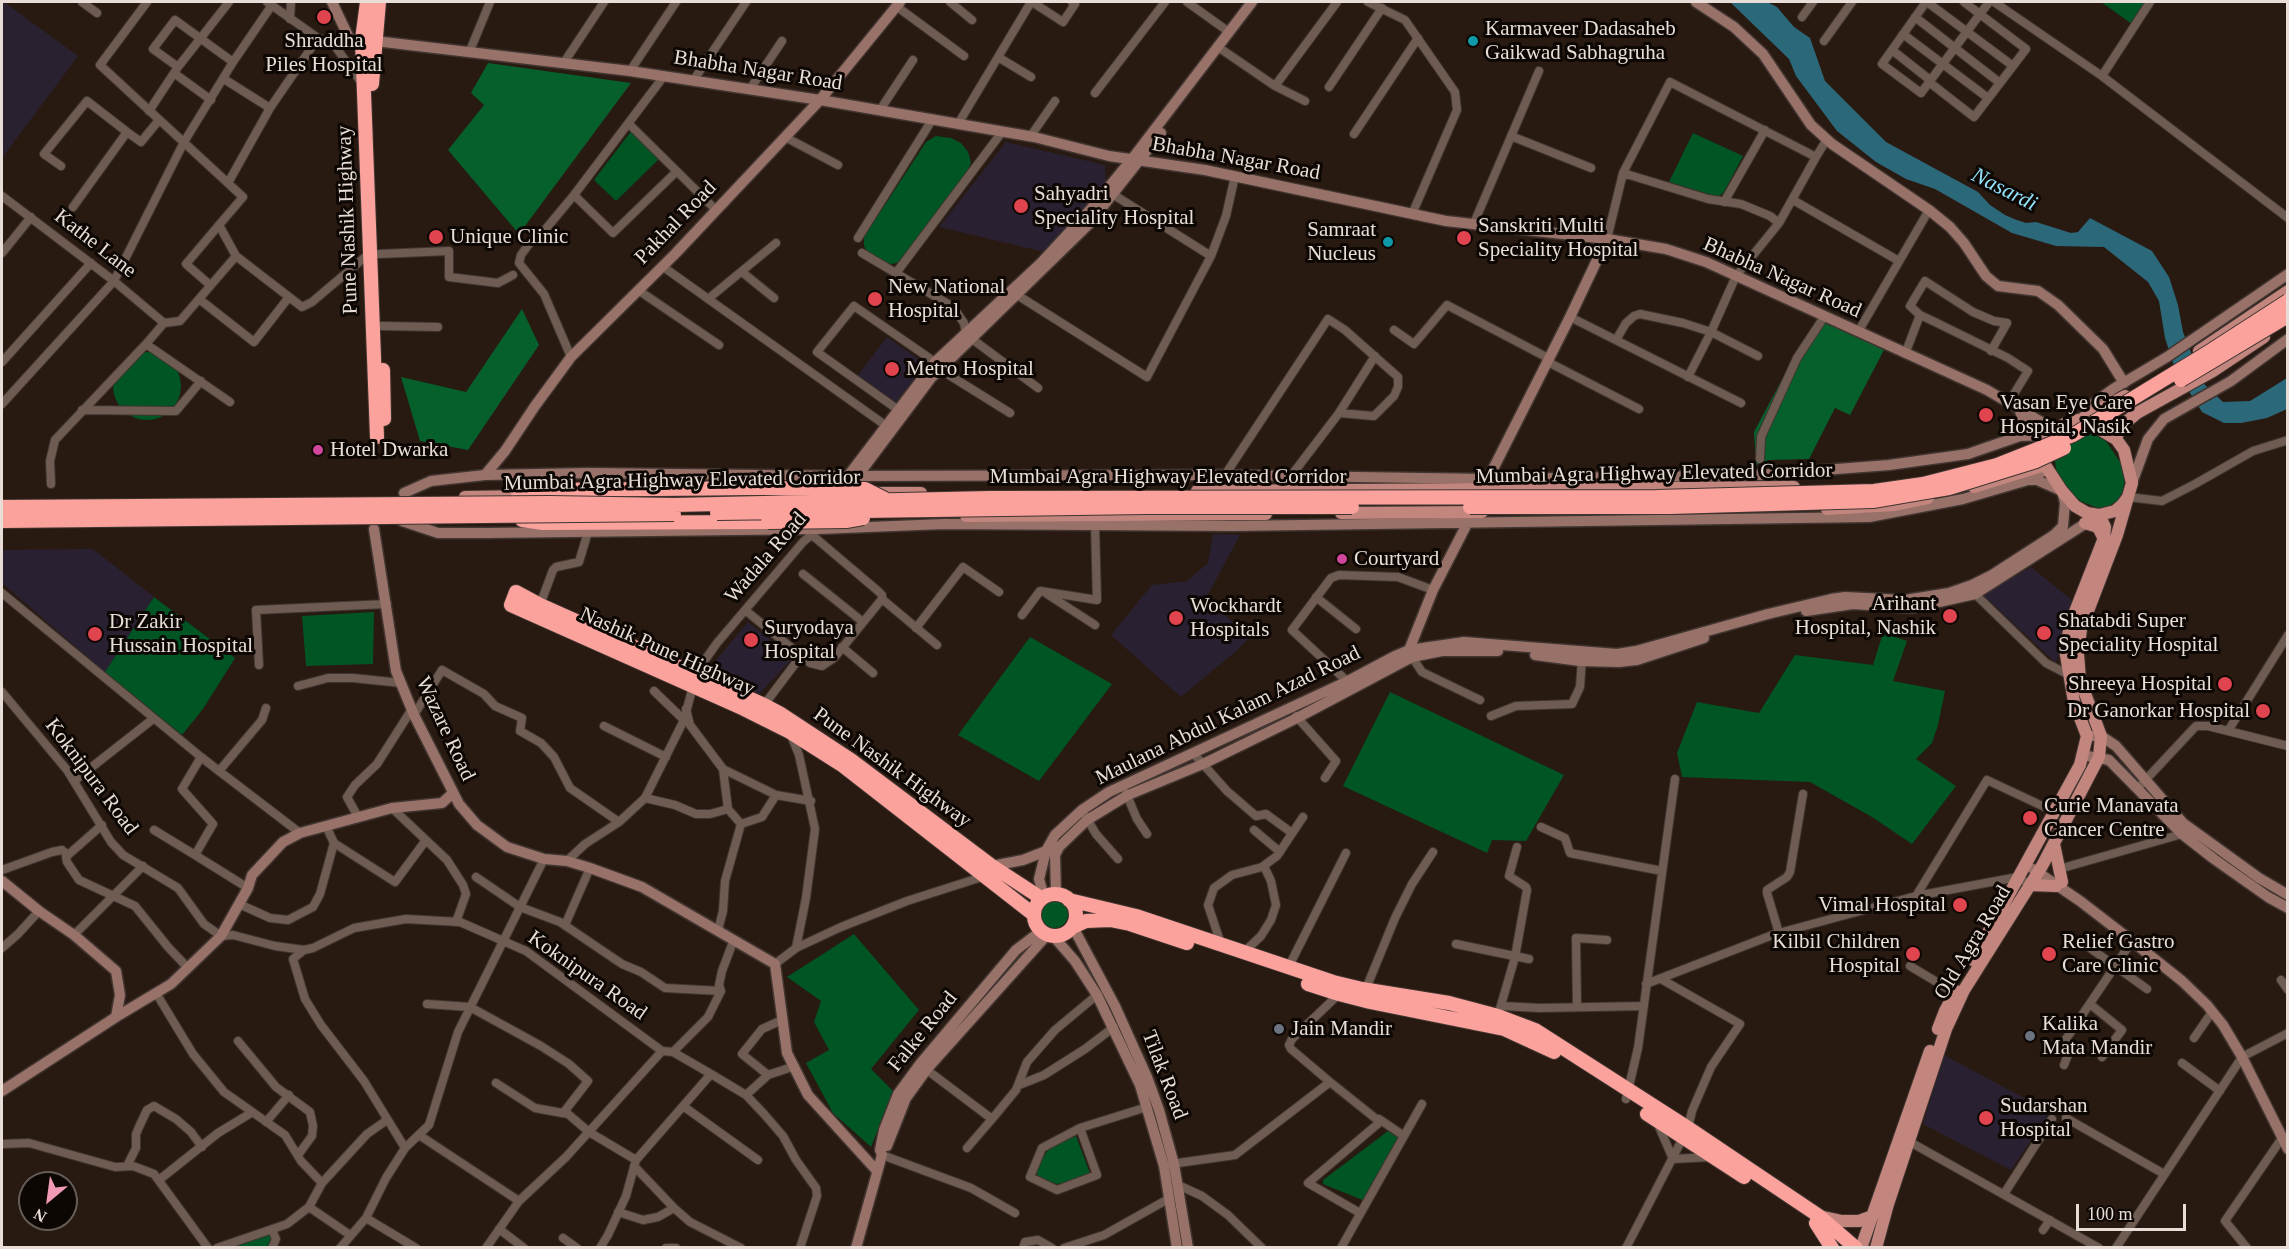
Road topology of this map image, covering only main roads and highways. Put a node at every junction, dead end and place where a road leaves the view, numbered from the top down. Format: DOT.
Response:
graph roads {
  1 [pos="366,2"];
  2 [pos="379,2"];
  3 [pos="362,40"];
  4 [pos="375,253"];
  5 [pos="2288,291"];
  6 [pos="2288,301"];
  7 [pos="2288,316"];
  8 [pos="2288,322"];
  9 [pos="2082,419"];
  10 [pos="2050,436"];
  11 [pos="2116,439"];
  12 [pos="2046,467"];
  13 [pos="405,496"];
  14 [pos="518,496"];
  15 [pos="2128,497"];
  16 [pos="888,506"];
  17 [pos="2,507"];
  18 [pos="2099,515"];
  19 [pos="518,519"];
  20 [pos="402,521"];
  21 [pos="2,522"];
  22 [pos="2085,523"];
  23 [pos="2104,538"];
  24 [pos="511,605"];
  25 [pos="694,680"];
  26 [pos="2054,844"];
  27 [pos="989,871"];
  28 [pos="2030,885"];
  29 [pos="1053,897"];
  30 [pos="1033,914"];
  31 [pos="1073,927"];
  32 [pos="1341,989"];
  33 [pos="1627,1095"];
  34 [pos="1686,1133"];
  35 [pos="1870,1217"];
  36 [pos="1818,1220"];
  37 [pos="1832,1248"];
  38 [pos="1844,1248"];
  39 [pos="1859,1248"];
  40 [pos="1875,1248"];
  1 -- 3 [label="highway, Pune Nashik Highway"];
  2 -- 3 [label="highway"];
  3 -- 4 [label="highway, Pune Nashik Highway"];
  3 -- 4 [label="highway"];
  4 -- 4 [label="highway, Pune Nashik Highway"];
  5 -- 9 [label="main road, bridge"];
  6 -- 16 [label="highway, Mumbai Agra Highway Elevated Corridor, bridge"];
  7 -- 16 [label="highway, Mumbai Agra Highway Elevated Corridor, bridge"];
  8 -- 11 [label="main road"];
  9 -- 10 [label="main road"];
  9 -- 11 [label="main road"];
  10 -- 12 [label="main road"];
  10 -- 14 [label="main road"];
  11 -- 15 [label="main road"];
  12 -- 18 [label="main road"];
  12 -- 19 [label="main road"];
  13 -- 14 [label="main road"];
  14 -- 16 [label="highway, bridge"];
  15 -- 18 [label="main road"];
  15 -- 26 [label="main road, Old Agra Road"];
  16 -- 17 [label="highway, Mumbai Agra Highway Elevated Corridor, bridge"];
  16 -- 19 [label="highway, bridge"];
  16 -- 21 [label="highway, Mumbai Agra Highway Elevated Corridor, bridge"];
  18 -- 23 [label="main road"];
  19 -- 20 [label="main road"];
  22 -- 23 [label="main road"];
  23 -- 35 [label="main road, Old Agra Road"];
  24 -- 25 [label="highway, Nashik Pune Highway"];
  24 -- 25 [label="highway, Pune Nashik Highway"];
  25 -- 27 [label="highway, Nashik Pune Highway"];
  25 -- 27 [label="highway, Pune Nashik Highway"];
  26 -- 28 [label="main road, Old Agra Road"];
  26 -- 28 [label="main road"];
  27 -- 29 [label="highway, Pune Nashik Highway"];
  27 -- 30 [label="highway, Nashik Pune Highway"];
  28 -- 40 [label="main road, Old Agra Road"];
  29 -- 30 [label="highway"];
  29 -- 31 [label="highway"];
  29 -- 32 [label="highway, Pune Nashik Highway"];
  30 -- 31 [label="highway"];
  31 -- 32 [label="highway"];
  32 -- 33 [label="highway"];
  33 -- 34 [label="highway"];
  33 -- 34 [label="highway"];
  34 -- 36 [label="highway"];
  34 -- 36 [label="highway"];
  35 -- 36 [label="main road"];
  35 -- 39 [label="main road, Old Agra Road"];
  36 -- 37 [label="highway"];
  36 -- 38 [label="highway"];
  36 -- 39 [label="highway"];
}
